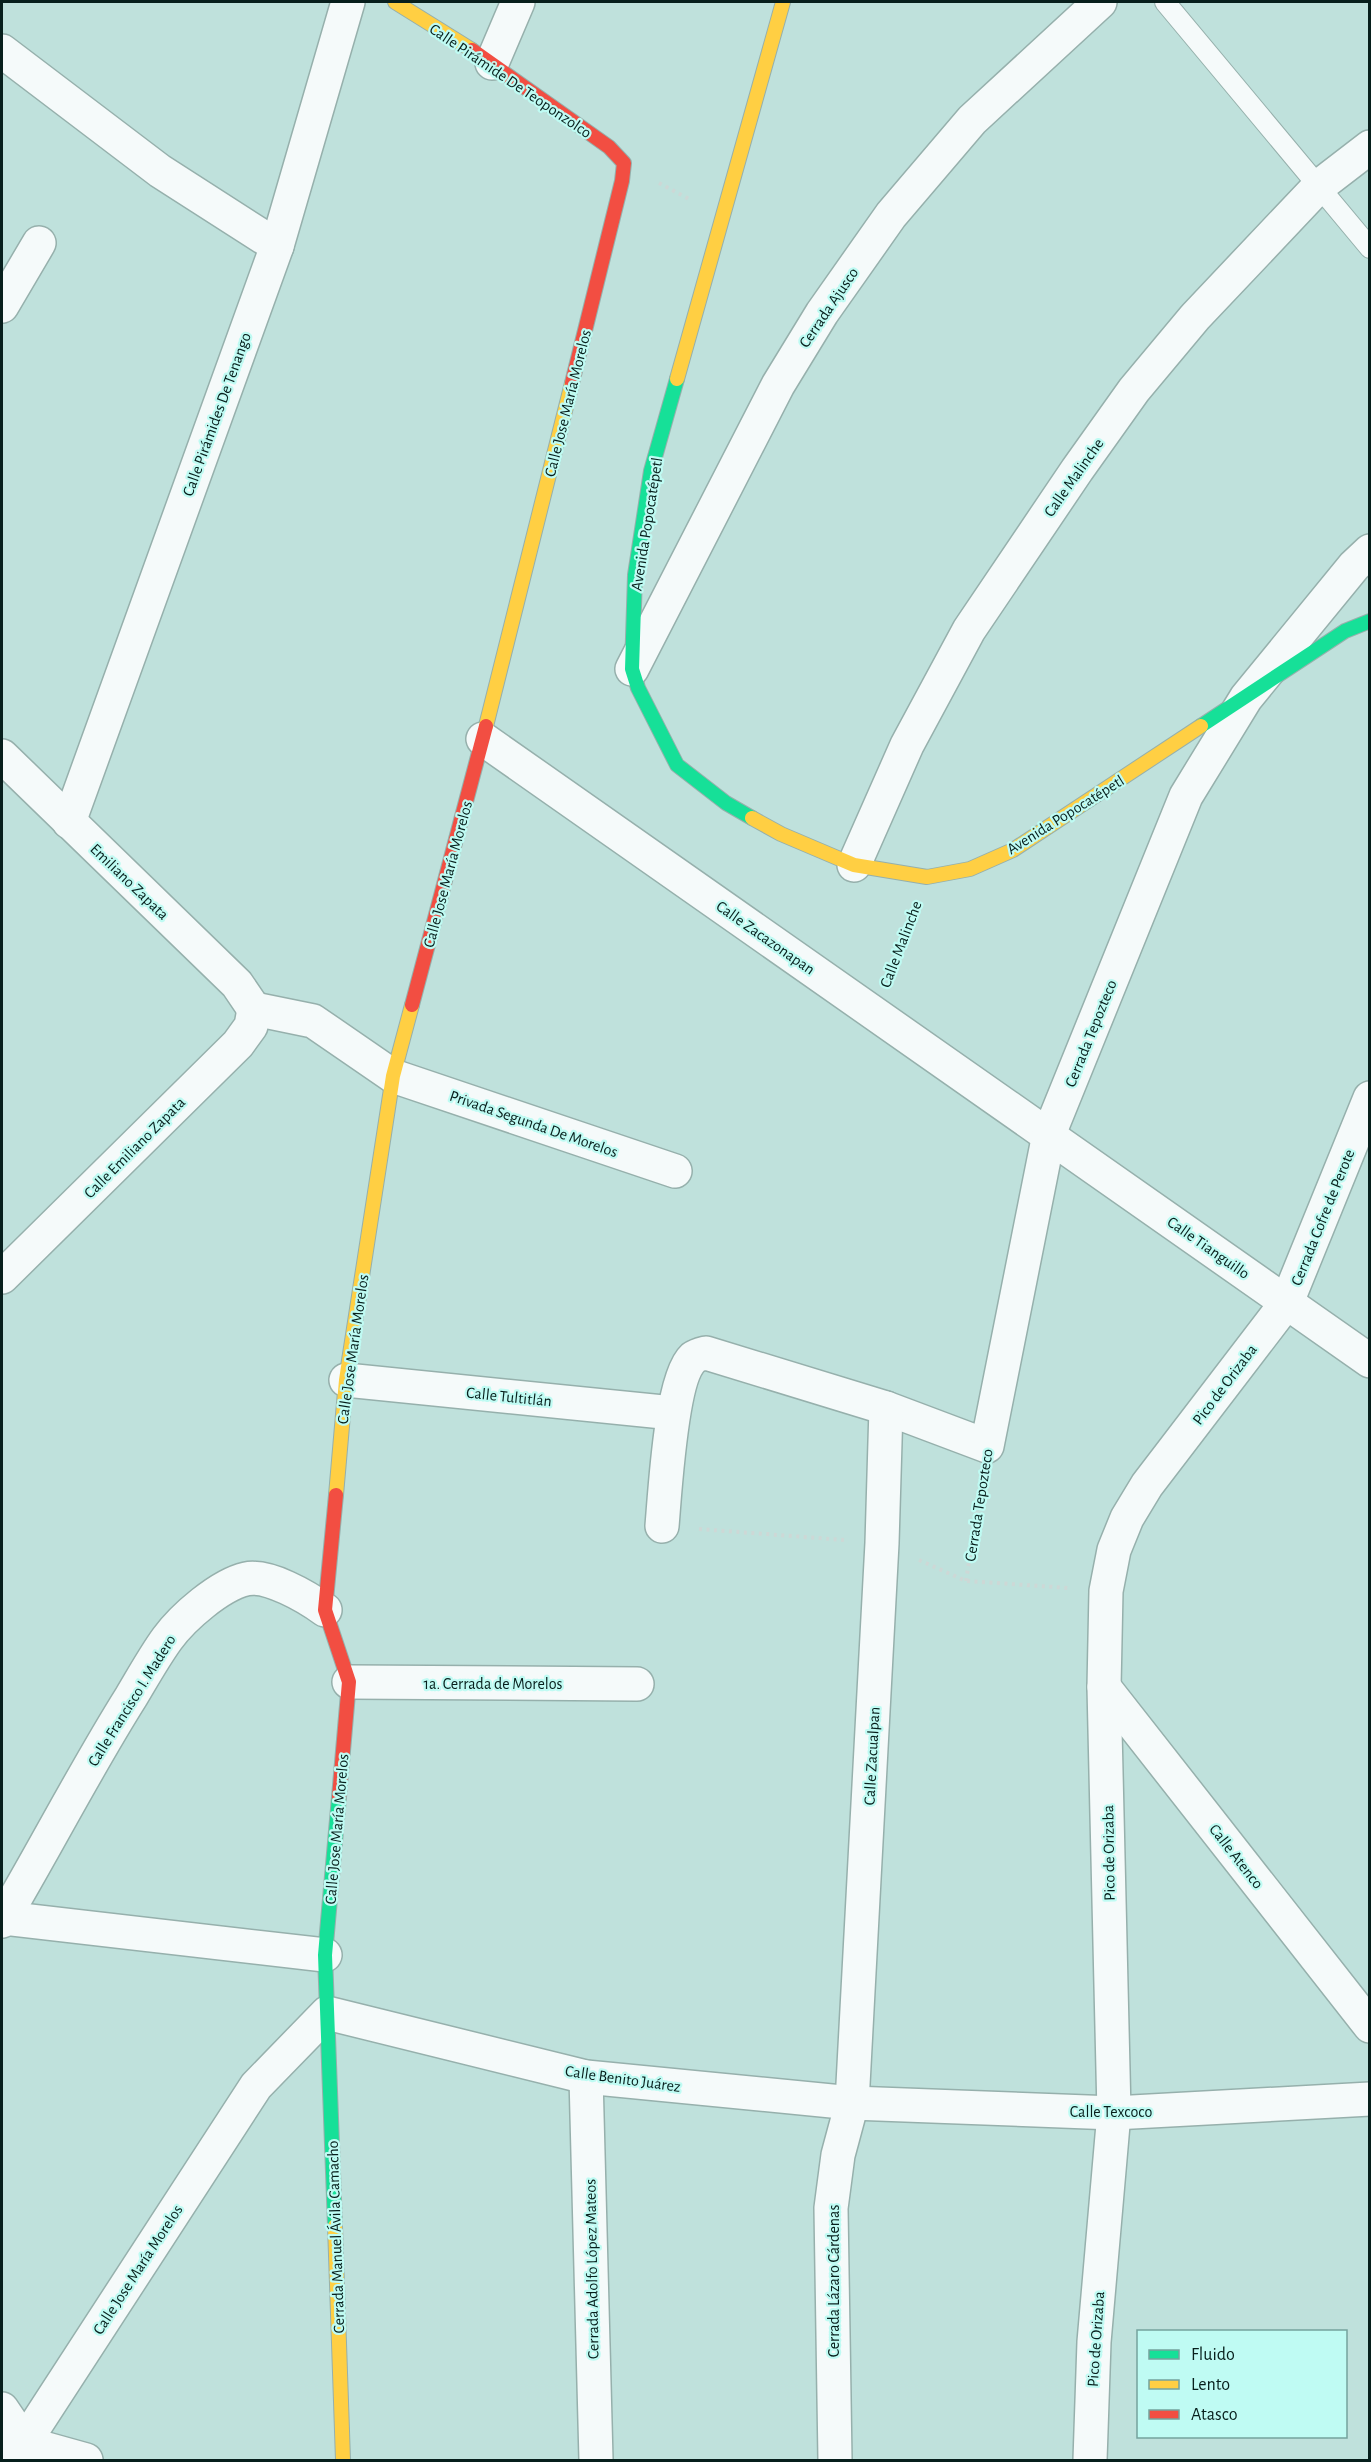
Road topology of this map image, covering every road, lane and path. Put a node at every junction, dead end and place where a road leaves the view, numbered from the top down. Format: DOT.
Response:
graph roads {
  1 [pos="348,2"];
  2 [pos="394,2"];
  3 [pos="518,2"];
  4 [pos="783,2"];
  5 [pos="1100,2"];
  6 [pos="1165,2"];
  7 [pos="2,51"];
  8 [pos="492,63"];
  9 [pos="1370,147"];
  10 [pos="624,163"];
  11 [pos="1318,187"];
  12 [pos="722,218"];
  13 [pos="39,243"];
  14 [pos="277,246"];
  15 [pos="1370,248"];
  16 [pos="2,306"];
  17 [pos="1370,551"];
  18 [pos="1370,621"];
  19 [pos="632,669"];
  20 [pos="1246,698"];
  21 [pos="483,739"];
  22 [pos="2,756"];
  23 [pos="69,822"];
  24 [pos="854,865"];
  25 [pos="927,877"];
  26 [pos="254,1009"];
  27 [pos="873,1012"];
  28 [pos="393,1076"];
  29 [pos="1370,1098"];
  30 [pos="1049,1134"];
  31 [pos="675,1171"];
  32 [pos="2,1277"];
  33 [pos="1287,1302"];
  34 [pos="1370,1361"];
  35 [pos="346,1380"];
  36 [pos="886,1408"];
  37 [pos="673,1413"];
  38 [pos="987,1446"];
  39 [pos="662,1526"];
  40 [pos="882,1542"];
  41 [pos="966,1581"];
  42 [pos="1106,1591"];
  43 [pos="325,1610"];
  44 [pos="349,1682"];
  45 [pos="637,1684"];
  46 [pos="1104,1687"];
  47 [pos="3,1919"];
  48 [pos="325,1955"];
  49 [pos="327,2013"];
  50 [pos="1370,2026"];
  51 [pos="586,2077"];
  52 [pos="1370,2099"];
  53 [pos="852,2103"];
  54 [pos="1114,2113"];
  55 [pos="2,2409"];
  56 [pos="13,2449"];
  57 [pos="86,2460"];
  58 [pos="344,2460"];
  59 [pos="596,2460"];
  60 [pos="835,2460"];
  61 [pos="1090,2460"];
  1 -- 14 [label="street, Calle Pirámides De Tenango"];
  2 -- 8 [label="street, Calle Pirámide De Teoponzolco"];
  3 -- 8 [label="street"];
  4 -- 12 [label="street, Avenida Popocatépetl"];
  5 -- 19 [label="street, Cerrada Ajusco"];
  6 -- 11 [label="lane"];
  7 -- 14 [label="street"];
  8 -- 10 [label="street, Calle Pirámide De Teoponzolco"];
  9 -- 11 [label="street, Calle Malinche"];
  10 -- 12 [label="path"];
  10 -- 21 [label="street, Calle Jose María Morelos"];
  11 -- 15 [label="lane"];
  11 -- 24 [label="street, Calle Malinche"];
  12 -- 19 [label="street, Avenida Popocatépetl"];
  13 -- 16 [label="street"];
  14 -- 23 [label="street, Calle Pirámides De Tenango"];
  17 -- 20 [label="street, Cerrada Tepozteco"];
  18 -- 20 [label="street, Avenida Popocatépetl"];
  19 -- 24 [label="street, Avenida Popocatépetl"];
  20 -- 25 [label="street, Avenida Popocatépetl"];
  20 -- 30 [label="street, Cerrada Tepozteco"];
  21 -- 27 [label="street, Calle Zacazonapan"];
  21 -- 28 [label="street, Calle Jose María Morelos"];
  22 -- 23 [label="street, Emiliano Zapata"];
  23 -- 26 [label="street, Emiliano Zapata"];
  24 -- 25 [label="street, Avenida Popocatépetl"];
  25 -- 27 [label="path, Calle Malinche"];
  26 -- 28 [label="street, Privada Segunda De Morelos"];
  26 -- 32 [label="street, Calle Emiliano Zapata"];
  27 -- 30 [label="street, Calle Zacazonapan"];
  28 -- 31 [label="street, Privada Segunda De Morelos"];
  28 -- 35 [label="street, Calle Jose María Morelos"];
  29 -- 33 [label="street, Cerrada Cofre de Perote"];
  30 -- 33 [label="street, Calle Tianguillo"];
  30 -- 38 [label="street, Cerrada Tepozteco"];
  33 -- 34 [label="street, Calle Tianguillo"];
  33 -- 42 [label="street, Pico de Orizaba"];
  35 -- 37 [label="street, Calle Tultitlán"];
  35 -- 43 [label="street, Calle Jose María Morelos"];
  36 -- 37 [label="street"];
  36 -- 38 [label="street"];
  36 -- 40 [label="street, Calle Zacualpan"];
  37 -- 39 [label="street"];
  38 -- 41 [label="path, Cerrada Tepozteco"];
  39 -- 40 [label="path"];
  40 -- 41 [label="path"];
  40 -- 53 [label="street, Calle Zacualpan"];
  41 -- 42 [label="path"];
  42 -- 46 [label="street, Pico de Orizaba"];
  43 -- 44 [label="street, Calle Jose María Morelos"];
  43 -- 47 [label="street, Calle Francisco I. Madero"];
  44 -- 45 [label="street, 1a. Cerrada de Morelos"];
  44 -- 48 [label="street, Calle Jose María Morelos"];
  46 -- 50 [label="street, Calle Atenco"];
  46 -- 54 [label="street, Pico de Orizaba"];
  47 -- 48 [label="street"];
  48 -- 49 [label="street, Calle Jose María Morelos"];
  49 -- 51 [label="street, Calle Benito Juárez"];
  49 -- 56 [label="street, Calle Jose María Morelos"];
  49 -- 58 [label="street, Cerrada Manuel Ávila Camacho"];
  51 -- 53 [label="street, Calle Benito Juárez"];
  51 -- 59 [label="street, Cerrada Adolfo López Mateos"];
  52 -- 54 [label="street, Calle Texcoco"];
  53 -- 54 [label="street, Calle Texcoco"];
  53 -- 60 [label="street, Cerrada Lázaro Cárdenas"];
  54 -- 61 [label="street, Pico de Orizaba"];
  55 -- 56 [label="street"];
  56 -- 57 [label="street"];
}
